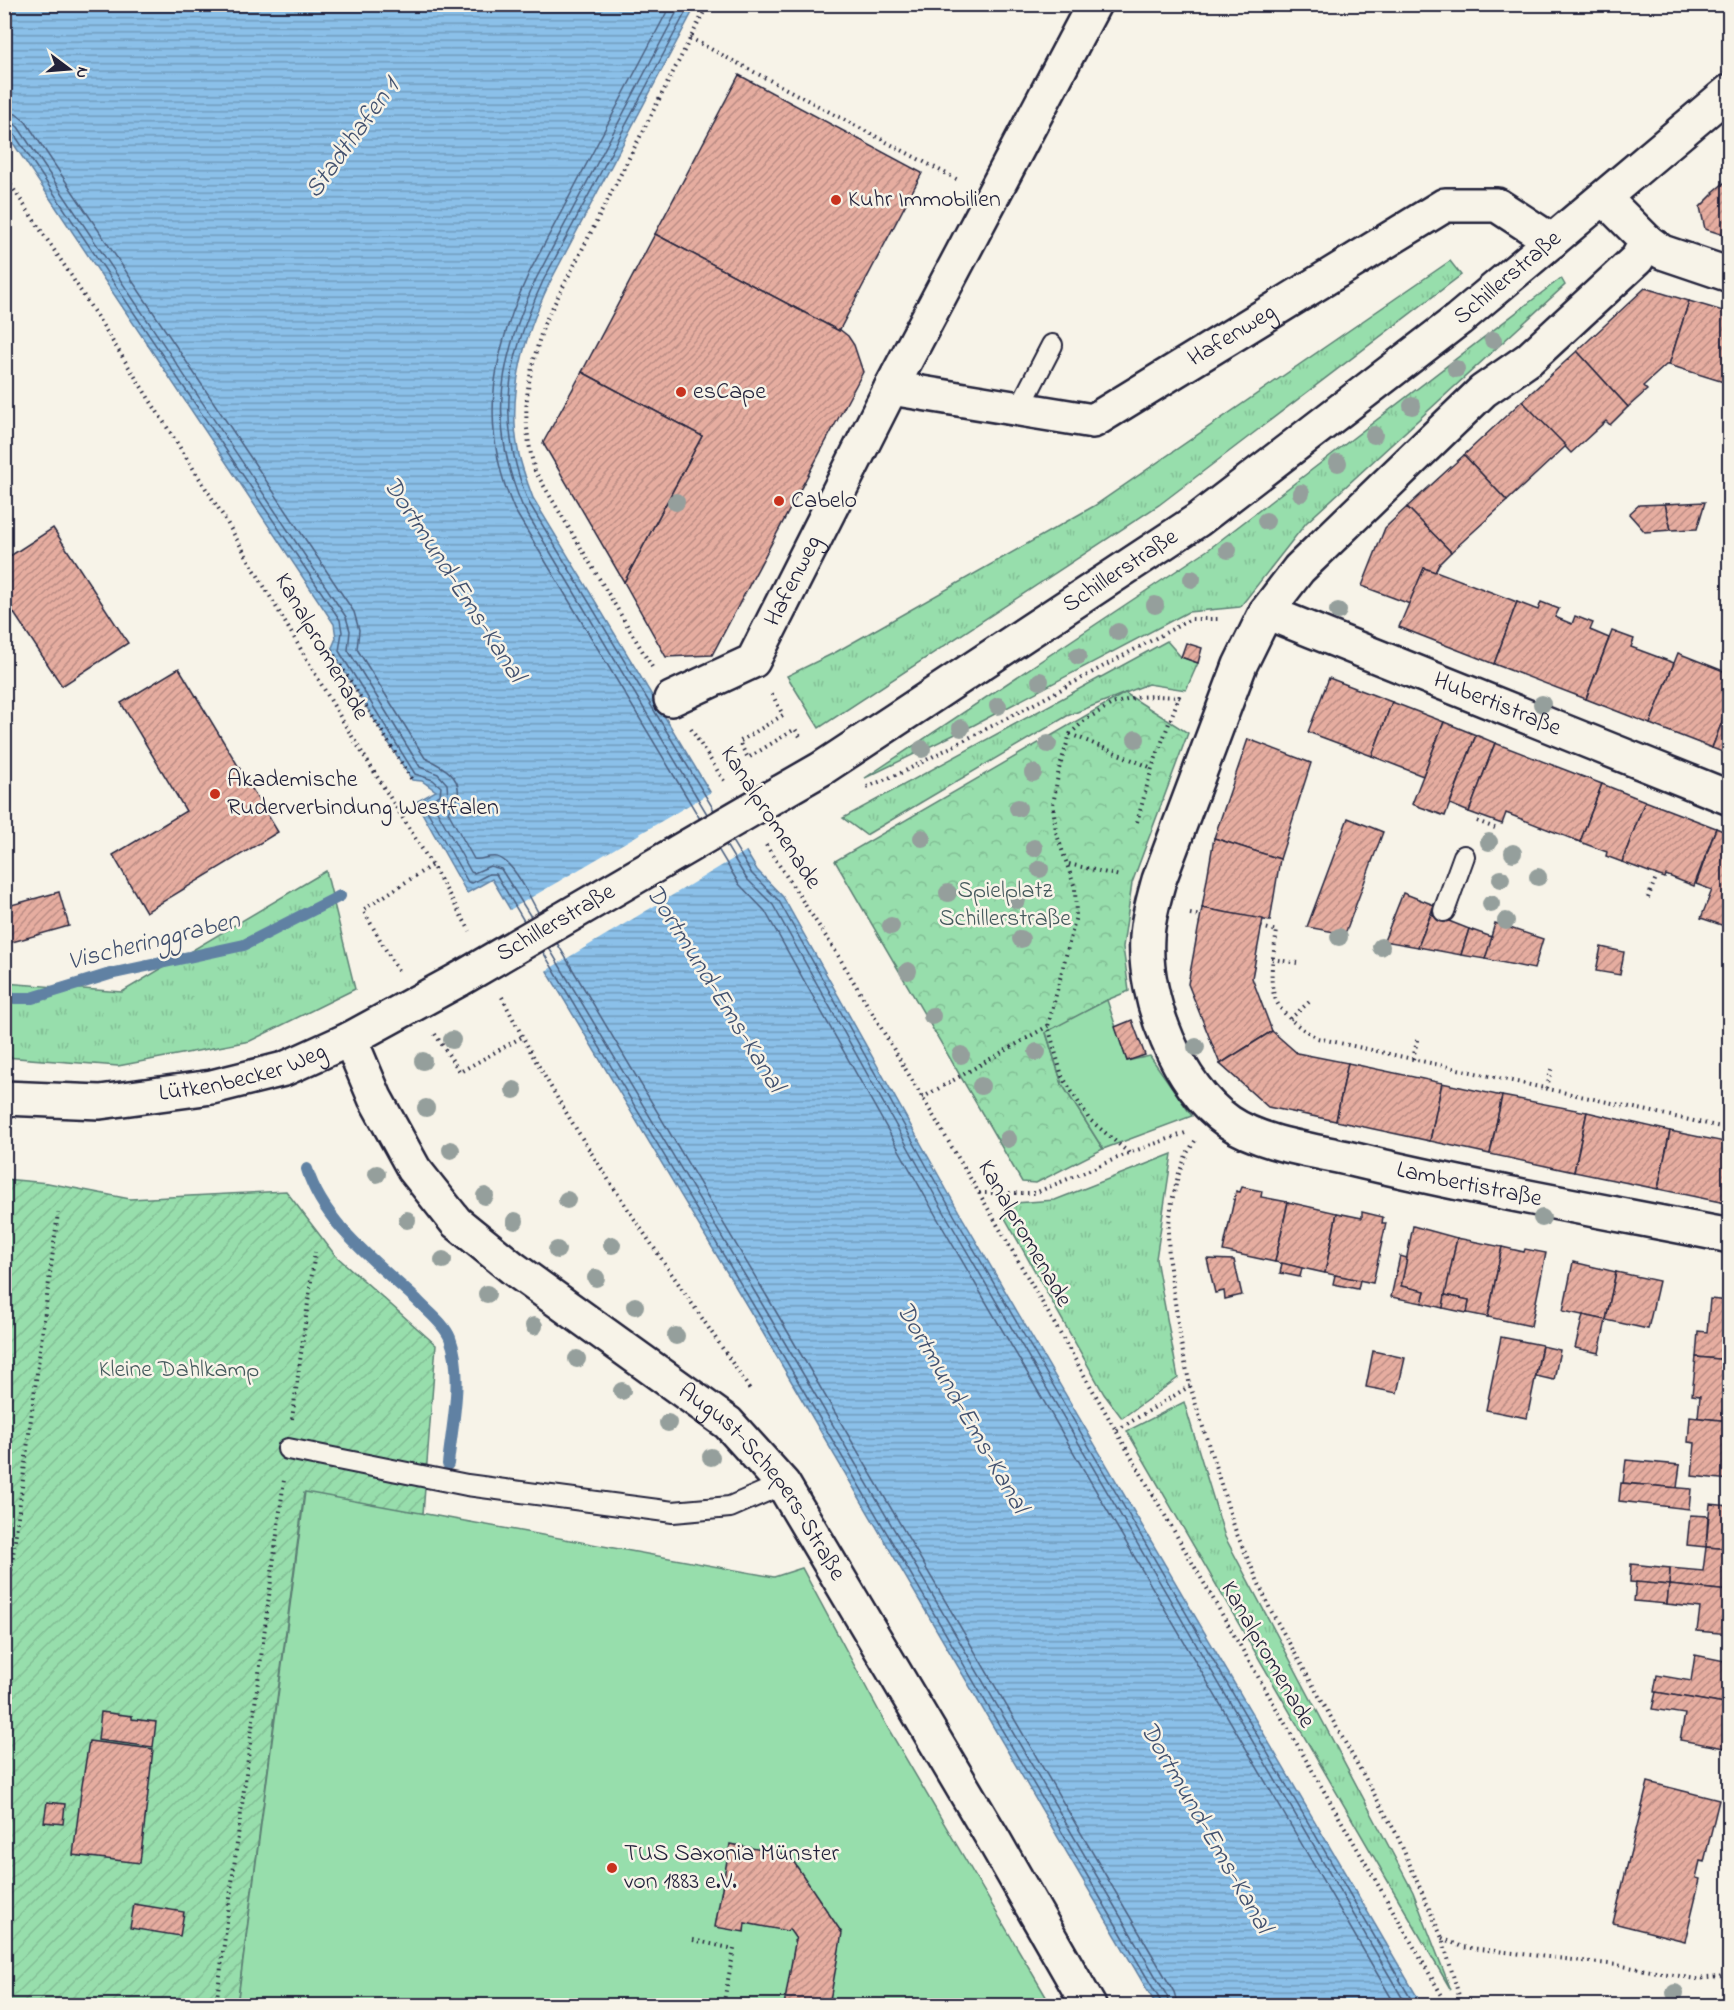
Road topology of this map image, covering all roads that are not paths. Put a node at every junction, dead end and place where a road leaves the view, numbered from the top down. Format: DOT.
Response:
graph roads {
  1 [pos="1094,4"];
  2 [pos="1730,91"];
  3 [pos="1604,198"];
  4 [pos="1552,241"];
  5 [pos="1647,241"];
  6 [pos="1730,275"];
  7 [pos="1052,345"];
  8 [pos="891,388"];
  9 [pos="1019,409"];
  10 [pos="1266,612"];
  11 [pos="671,699"];
  12 [pos="1730,798"];
  13 [pos="1464,856"];
  14 [pos="1444,911"];
  15 [pos="460,979"];
  16 [pos="350,1039"];
  17 [pos="4,1098"];
  18 [pos="1730,1236"];
  19 [pos="288,1449"];
  20 [pos="783,1484"];
  21 [pos="1089,2006"];
  1 -- 8 [label="street, Hafenweg"];
  2 -- 3 [label="street, Schillerstraße"];
  3 -- 4 [label="street, Schillerstraße"];
  3 -- 5 [label="street"];
  4 -- 9 [label="street, Hafenweg"];
  4 -- 15 [label="street, Schillerstraße, bridge"];
  5 -- 6 [label="street"];
  5 -- 10 [label="street"];
  7 -- 9 [label="lane"];
  8 -- 9 [label="street, Hafenweg"];
  8 -- 11 [label="street, Hafenweg"];
  10 -- 12 [label="street, Hubertistraße"];
  10 -- 18 [label="street, Lambertistraße"];
  13 -- 14 [label="lane"];
  15 -- 16 [label="street, Lütkenbecker Weg"];
  16 -- 17 [label="street, Lütkenbecker Weg"];
  16 -- 20 [label="street, August-Schepers-Straße"];
  19 -- 20 [label="lane"];
  20 -- 21 [label="street, August-Schepers-Straße"];
}
